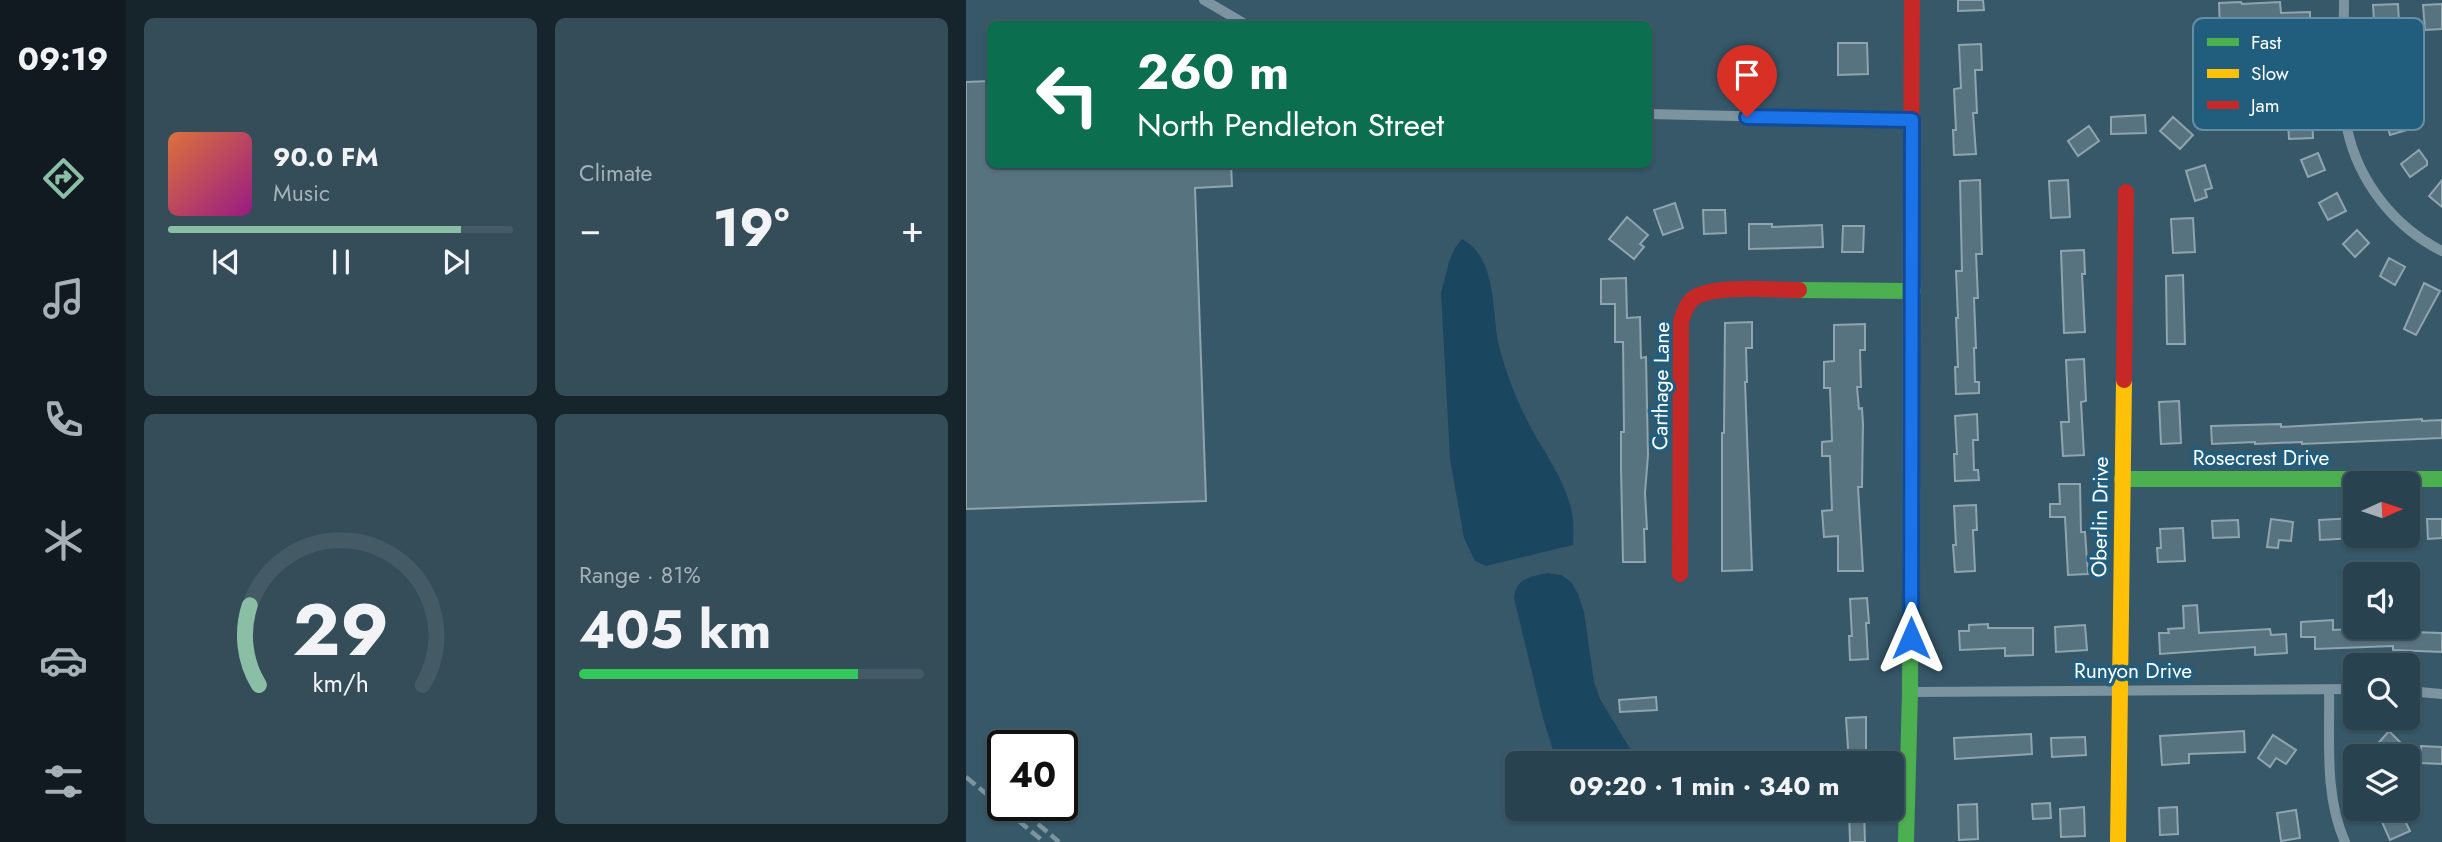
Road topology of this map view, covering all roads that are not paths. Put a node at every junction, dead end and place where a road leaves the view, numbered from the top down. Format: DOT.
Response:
graph roads {
  1 [pos="1205,0"];
  2 [pos="1912,0"];
  3 [pos="2344,0"];
  4 [pos="2344,18"];
  5 [pos="1240,21"];
  6 [pos="1652,114"];
  7 [pos="1912,120"];
  8 [pos="2349,130"];
  9 [pos="2126,192"];
  10 [pos="2442,251"];
  11 [pos="1913,291"];
  12 [pos="2122,479"];
  13 [pos="2442,479"];
  14 [pos="1680,574"];
  15 [pos="2343,689"];
  16 [pos="2329,690"];
  17 [pos="2119,691"];
  18 [pos="1910,692"];
  19 [pos="2420,692"];
  20 [pos="2442,694"];
  21 [pos="1906,842"];
  22 [pos="2118,842"];
  23 [pos="2345,842"];
  1 -- 5 [label="street"];
  2 -- 7 [label="street"];
  3 -- 4 [label="street"];
  6 -- 7 [label="street"];
  7 -- 11 [label="street"];
  8 -- 10 [label="street"];
  9 -- 12 [label="street, Oberlin Drive"];
  11 -- 14 [label="street, Carthage Lane"];
  11 -- 18 [label="street"];
  12 -- 13 [label="street, Rosecrest Drive"];
  12 -- 17 [label="street, Oberlin Drive"];
  15 -- 16 [label="street, Runyon Drive"];
  16 -- 17 [label="street, Runyon Drive"];
  16 -- 23 [label="street"];
  17 -- 18 [label="street, Runyon Drive"];
  17 -- 22 [label="street, Oberlin Drive"];
  18 -- 21 [label="street"];
  19 -- 20 [label="street"];
}
